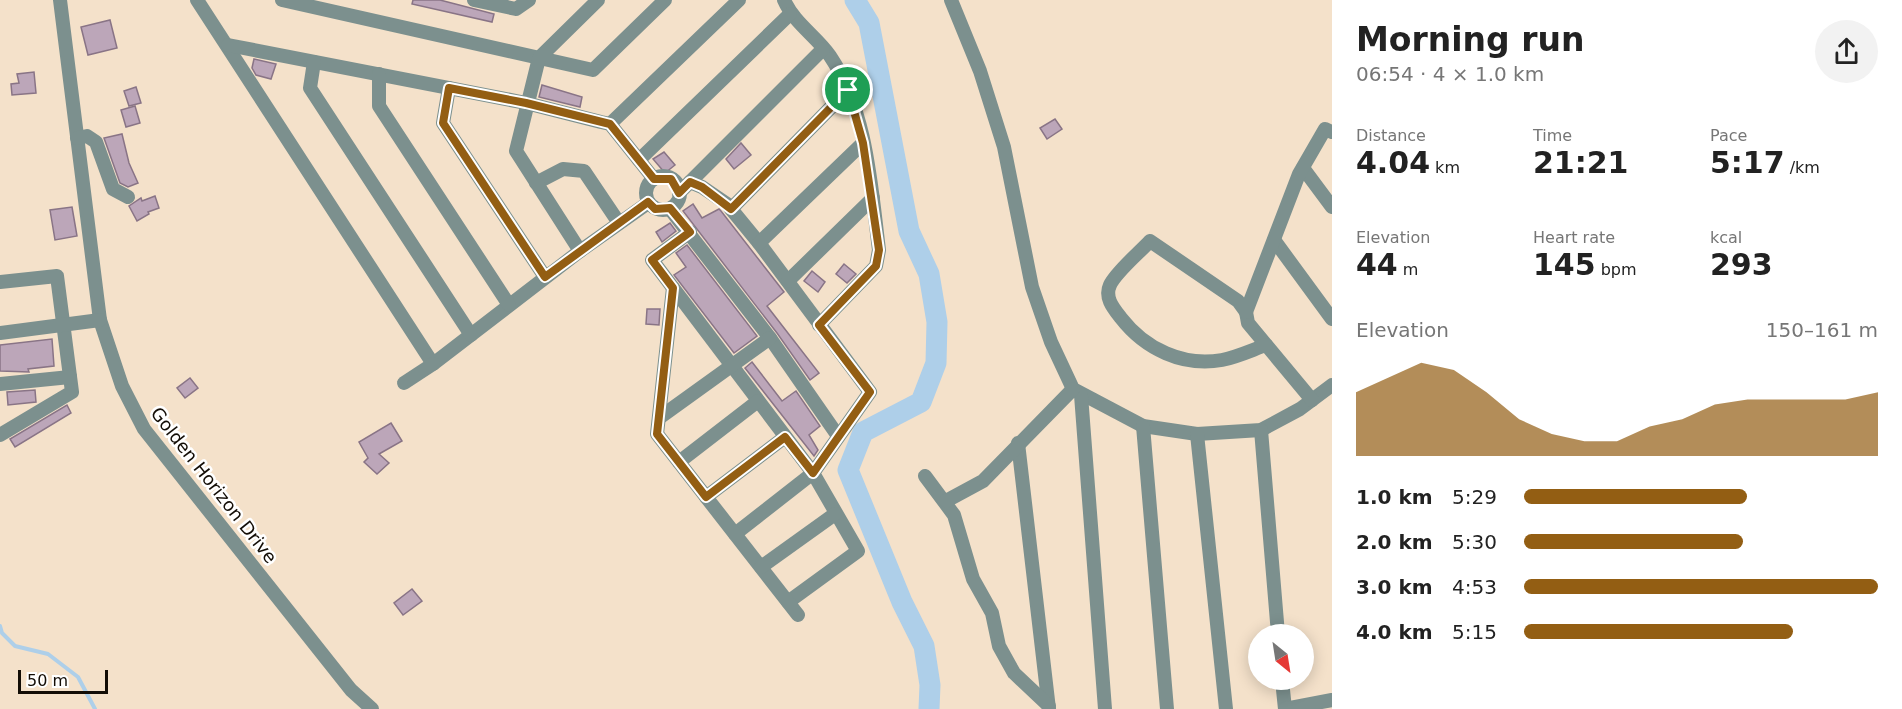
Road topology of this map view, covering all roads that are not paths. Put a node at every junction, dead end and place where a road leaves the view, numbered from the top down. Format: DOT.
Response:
graph roads {
  1 [pos="60,0"];
  2 [pos="197,0"];
  3 [pos="282,0"];
  4 [pos="477,0"];
  5 [pos="530,0"];
  6 [pos="598,0"];
  7 [pos="665,0"];
  8 [pos="739,0"];
  9 [pos="784,0"];
  10 [pos="951,0"];
  11 [pos="790,14"];
  12 [pos="228,45"];
  13 [pos="823,49"];
  14 [pos="539,58"];
  15 [pos="314,62"];
  16 [pos="380,74"];
  17 [pos="449,88"];
  18 [pos="848,90"];
  19 [pos="526,103"];
  20 [pos="610,124"];
  21 [pos="1332,132"];
  22 [pos="77,138"];
  23 [pos="863,143"];
  24 [pos="639,160"];
  25 [pos="1303,168"];
  26 [pos="654,179"];
  27 [pos="690,182"];
  28 [pos="536,183"];
  29 [pos="679,193"];
  30 [pos="128,197"];
  31 [pos="873,198"];
  32 [pos="648,202"];
  33 [pos="1332,207"];
  34 [pos="670,208"];
  35 [pos="731,209"];
  36 [pos="619,223"];
  37 [pos="690,232"];
  38 [pos="1274,240"];
  39 [pos="759,243"];
  40 [pos="579,251"];
  41 [pos="545,277"];
  42 [pos="788,281"];
  43 [pos="0,282"];
  44 [pos="673,288"];
  45 [pos="509,305"];
  46 [pos="1246,312"];
  47 [pos="100,320"];
  48 [pos="1332,320"];
  49 [pos="819,325"];
  50 [pos="63,326"];
  51 [pos="0,333"];
  52 [pos="471,335"];
  53 [pos="770,338"];
  54 [pos="1266,345"];
  55 [pos="433,364"];
  56 [pos="732,366"];
  57 [pos="70,377"];
  58 [pos="404,383"];
  59 [pos="0,384"];
  60 [pos="1331,391"];
  61 [pos="1077,392"];
  62 [pos="1312,400"];
  63 [pos="758,401"];
  64 [pos="659,418"];
  65 [pos="1143,426"];
  66 [pos="1261,430"];
  67 [pos="1197,434"];
  68 [pos="0,435"];
  69 [pos="838,436"];
  70 [pos="785,437"];
  71 [pos="1018,443"];
  72 [pos="679,462"];
  73 [pos="813,473"];
  74 [pos="925,476"];
  75 [pos="706,497"];
  76 [pos="946,501"];
  77 [pos="835,514"];
  78 [pos="735,534"];
  79 [pos="761,567"];
  80 [pos="788,602"];
  81 [pos="798,615"];
  82 [pos="1277,624"];
  83 [pos="1283,690"];
  84 [pos="1332,700"];
  85 [pos="1049,708"];
  86 [pos="372,709"];
  87 [pos="1105,709"];
  88 [pos="1167,709"];
  89 [pos="1226,709"];
  90 [pos="1285,709"];
  1 -- 22 [label="street, Golden Horizon Drive"];
  2 -- 12 [label="street"];
  3 -- 14 [label="street"];
  4 -- 5 [label="street"];
  6 -- 14 [label="street"];
  7 -- 14 [label="street"];
  8 -- 20 [label="street"];
  9 -- 11 [label="street"];
  10 -- 61 [label="street"];
  11 -- 13 [label="street"];
  11 -- 24 [label="street"];
  12 -- 15 [label="street"];
  12 -- 55 [label="street"];
  13 -- 18 [label="street"];
  13 -- 27 [label="street"];
  14 -- 19 [label="street"];
  15 -- 16 [label="street"];
  15 -- 52 [label="street"];
  16 -- 17 [label="street"];
  16 -- 45 [label="street"];
  17 -- 19 [label="street"];
  17 -- 41 [label="street"];
  18 -- 23 [label="street"];
  18 -- 35 [label="street"];
  19 -- 20 [label="street"];
  19 -- 28 [label="street"];
  20 -- 24 [label="street"];
  21 -- 25 [label="street"];
  22 -- 30 [label="street"];
  22 -- 47 [label="street, Golden Horizon Drive"];
  23 -- 31 [label="street"];
  23 -- 39 [label="street"];
  24 -- 26 [label="street"];
  25 -- 33 [label="street"];
  25 -- 38 [label="street"];
  26 -- 29 [label="street"];
  26 -- 32 [label="street"];
  27 -- 29 [label="street"];
  27 -- 35 [label="street"];
  28 -- 36 [label="street"];
  28 -- 40 [label="street"];
  29 -- 34 [label="street"];
  31 -- 42 [label="street"];
  31 -- 49 [label="street"];
  32 -- 34 [label="street"];
  32 -- 36 [label="street"];
  34 -- 37 [label="street"];
  35 -- 39 [label="street"];
  36 -- 40 [label="street"];
  37 -- 44 [label="street"];
  37 -- 53 [label="street"];
  38 -- 46 [label="street"];
  38 -- 48 [label="street"];
  39 -- 42 [label="street"];
  40 -- 41 [label="street"];
  41 -- 45 [label="street"];
  42 -- 49 [label="street"];
  43 -- 50 [label="street"];
  44 -- 56 [label="street"];
  44 -- 64 [label="street"];
  45 -- 52 [label="street"];
  46 -- 54 [label="street"];
  46 -- 54 [label="street"];
  47 -- 50 [label="street"];
  47 -- 86 [label="street, Golden Horizon Drive"];
  49 -- 69 [label="street"];
  50 -- 51 [label="street"];
  50 -- 57 [label="street"];
  52 -- 55 [label="street"];
  53 -- 56 [label="street"];
  53 -- 69 [label="street"];
  54 -- 62 [label="street"];
  55 -- 58 [label="street"];
  56 -- 63 [label="street"];
  56 -- 64 [label="street"];
  57 -- 59 [label="street"];
  57 -- 68 [label="street"];
  60 -- 62 [label="street"];
  61 -- 65 [label="street"];
  61 -- 71 [label="street"];
  61 -- 87 [label="street"];
  62 -- 66 [label="street"];
  63 -- 70 [label="street"];
  63 -- 72 [label="street"];
  64 -- 72 [label="street"];
  65 -- 67 [label="street"];
  65 -- 88 [label="street"];
  66 -- 67 [label="street"];
  66 -- 82 [label="street"];
  67 -- 89 [label="street"];
  69 -- 73 [label="street"];
  70 -- 73 [label="street"];
  70 -- 75 [label="street"];
  71 -- 76 [label="street"];
  71 -- 85 [label="street"];
  72 -- 75 [label="street"];
  73 -- 77 [label="street"];
  73 -- 78 [label="street"];
  74 -- 76 [label="street"];
  75 -- 78 [label="street"];
  76 -- 85 [label="street"];
  77 -- 79 [label="street"];
  77 -- 80 [label="street"];
  78 -- 79 [label="street"];
  79 -- 80 [label="street"];
  80 -- 81 [label="street"];
  83 -- 90 [label="street"];
  84 -- 90 [label="street"];
}
